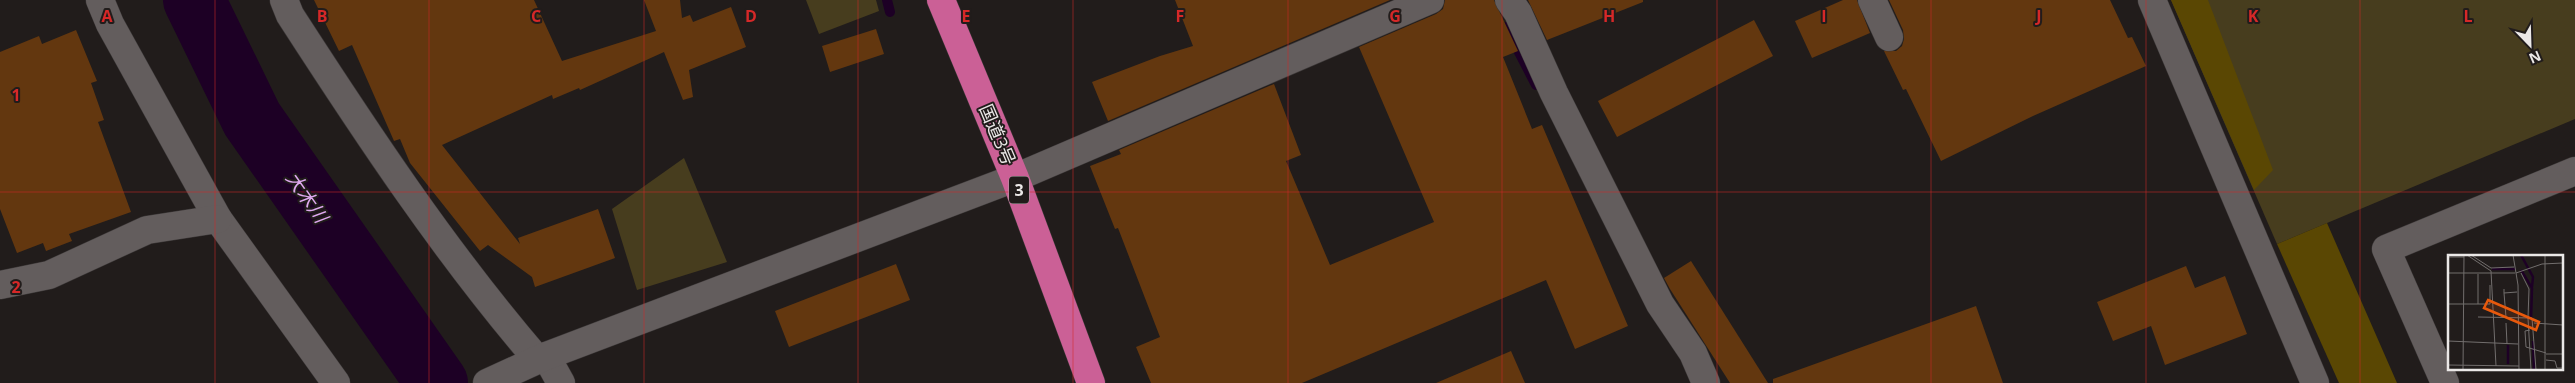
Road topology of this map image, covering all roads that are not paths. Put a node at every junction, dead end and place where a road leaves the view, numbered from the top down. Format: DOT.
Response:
graph roads {
  1 [pos="100,0"];
  2 [pos="284,0"];
  3 [pos="941,0"];
  4 [pos="1430,0"];
  5 [pos="1509,0"];
  6 [pos="1872,0"];
  7 [pos="2152,0"];
  8 [pos="1889,37"];
  9 [pos="2575,171"];
  10 [pos="1015,178"];
  11 [pos="218,219"];
  12 [pos="0,285"];
  13 [pos="542,357"];
  14 [pos="336,383"];
  15 [pos="487,383"];
  16 [pos="561,383"];
  17 [pos="1091,383"];
  18 [pos="1706,383"];
  19 [pos="2315,383"];
  20 [pos="2444,383"];
  1 -- 11 [label="street"];
  2 -- 13 [label="street"];
  3 -- 10 [label="highway, 国道3号 / 3"];
  4 -- 10 [label="street"];
  5 -- 18 [label="street"];
  6 -- 8 [label="street"];
  7 -- 19 [label="street"];
  9 -- 20 [label="street"];
  10 -- 13 [label="street"];
  10 -- 17 [label="highway, 国道3号 / 3"];
  11 -- 12 [label="street"];
  11 -- 14 [label="street"];
  13 -- 15 [label="street"];
  13 -- 16 [label="street"];
}
